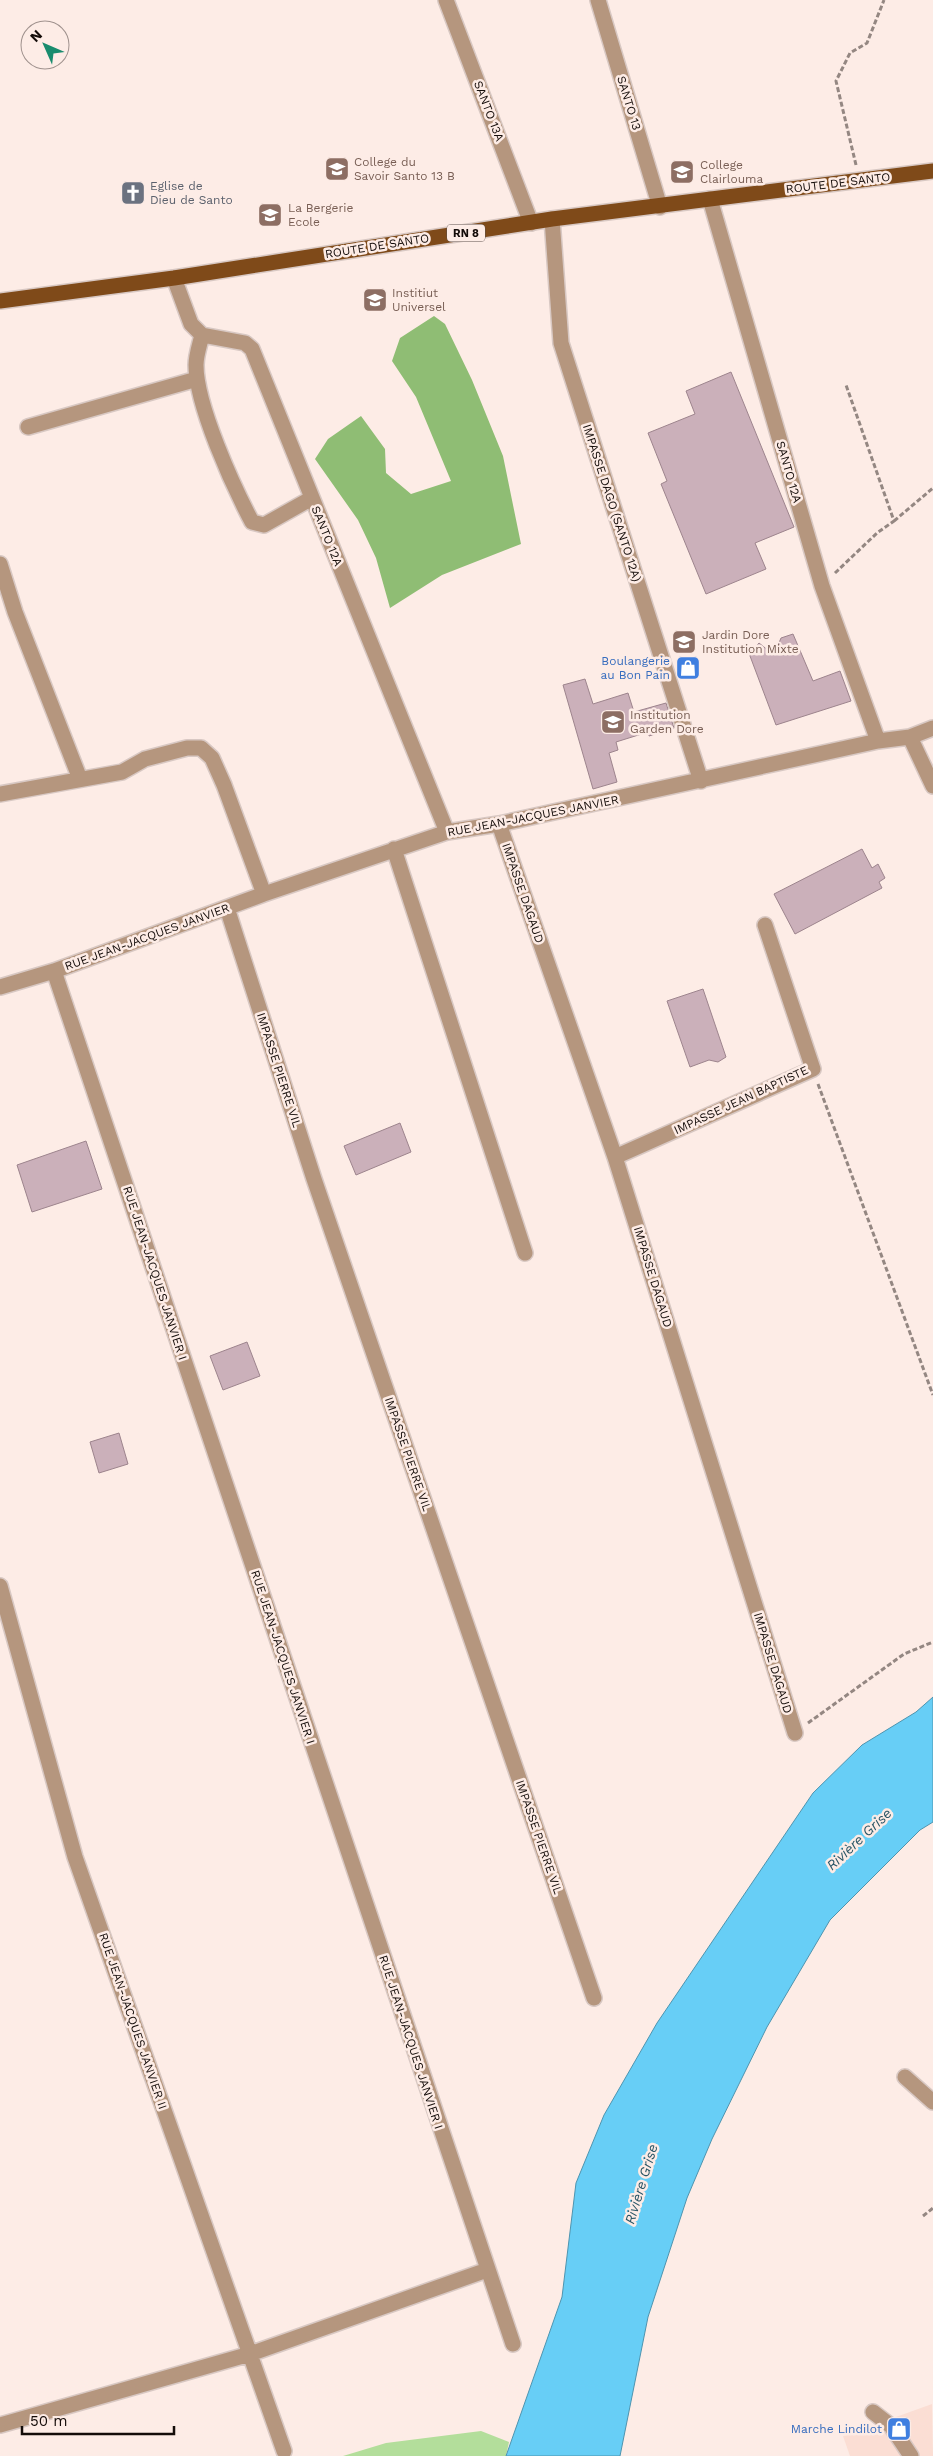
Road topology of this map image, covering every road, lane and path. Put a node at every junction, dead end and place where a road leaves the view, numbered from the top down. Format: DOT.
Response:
graph roads {
  1 [pos="446,0"];
  2 [pos="598,0"];
  3 [pos="884,0"];
  4 [pos="933,171"];
  5 [pos="859,180"];
  6 [pos="710,198"];
  7 [pos="660,207"];
  8 [pos="552,219"];
  9 [pos="531,223"];
  10 [pos="174,278"];
  11 [pos="0,301"];
  12 [pos="202,335"];
  13 [pos="197,379"];
  14 [pos="846,385"];
  15 [pos="28,427"];
  16 [pos="933,488"];
  17 [pos="312,498"];
  18 [pos="894,521"];
  19 [pos="0,564"];
  20 [pos="822,586"];
  21 [pos="933,728"];
  22 [pos="910,737"];
  23 [pos="878,741"];
  24 [pos="80,779"];
  25 [pos="701,781"];
  26 [pos="933,786"];
  27 [pos="0,794"];
  28 [pos="499,824"];
  29 [pos="447,832"];
  30 [pos="394,850"];
  31 [pos="264,894"];
  32 [pos="227,908"];
  33 [pos="765,925"];
  34 [pos="54,971"];
  35 [pos="0,986"];
  36 [pos="813,1069"];
  37 [pos="616,1157"];
  38 [pos="525,1253"];
  39 [pos="933,1395"];
  40 [pos="0,1586"];
  41 [pos="933,1642"];
  42 [pos="795,1733"];
  43 [pos="594,1998"];
  44 [pos="905,2078"];
  45 [pos="933,2102"];
  46 [pos="933,2208"];
  47 [pos="923,2216"];
  48 [pos="487,2270"];
  49 [pos="513,2344"];
  50 [pos="250,2354"];
  51 [pos="873,2412"];
  52 [pos="0,2425"];
  53 [pos="284,2450"];
  54 [pos="912,2456"];
  1 -- 9 [label="street, SANTO 13A"];
  2 -- 7 [label="street, SANTO 13"];
  3 -- 5 [label="path"];
  4 -- 5 [label="main road, ROUTE DE SANTO / RN 8"];
  5 -- 6 [label="main road, ROUTE DE SANTO / RN 8"];
  6 -- 7 [label="main road, ROUTE DE SANTO / RN 8"];
  6 -- 20 [label="street, SANTO 12A"];
  7 -- 8 [label="main road, ROUTE DE SANTO / RN 8"];
  8 -- 9 [label="main road, ROUTE DE SANTO / RN 8"];
  8 -- 25 [label="street, IMPASSE DAGO (SANTO 12A)"];
  9 -- 10 [label="main road, ROUTE DE SANTO / RN 8"];
  10 -- 11 [label="main road, ROUTE DE SANTO / RN 8"];
  10 -- 12 [label="street"];
  12 -- 13 [label="street"];
  12 -- 17 [label="street, SANTO 12A"];
  13 -- 15 [label="street"];
  13 -- 17 [label="street"];
  14 -- 18 [label="path"];
  16 -- 18 [label="path"];
  17 -- 29 [label="street, SANTO 12A"];
  18 -- 20 [label="path"];
  19 -- 24 [label="street"];
  20 -- 23 [label="street, SANTO 12A"];
  21 -- 22 [label="street, RUE JEAN-JACQUES JANVIER"];
  22 -- 23 [label="street, RUE JEAN-JACQUES JANVIER"];
  22 -- 26 [label="street"];
  23 -- 25 [label="street, RUE JEAN-JACQUES JANVIER"];
  24 -- 27 [label="street"];
  24 -- 31 [label="street"];
  25 -- 28 [label="street, RUE JEAN-JACQUES JANVIER"];
  28 -- 29 [label="street, RUE JEAN-JACQUES JANVIER"];
  28 -- 37 [label="street, IMPASSE DAGAUD"];
  29 -- 30 [label="street, RUE JEAN-JACQUES JANVIER"];
  30 -- 31 [label="street, RUE JEAN-JACQUES JANVIER"];
  30 -- 38 [label="street"];
  31 -- 32 [label="street, RUE JEAN-JACQUES JANVIER"];
  32 -- 34 [label="street, RUE JEAN-JACQUES JANVIER"];
  32 -- 43 [label="street, IMPASSE PIERRE VIL"];
  33 -- 36 [label="street, IMPASSE JEAN BAPTISTE"];
  34 -- 35 [label="street, RUE JEAN-JACQUES JANVIER"];
  34 -- 48 [label="street, RUE JEAN-JACQUES JANVIER I"];
  36 -- 37 [label="street, IMPASSE JEAN BAPTISTE"];
  36 -- 39 [label="path"];
  37 -- 42 [label="street, IMPASSE DAGAUD"];
  40 -- 50 [label="street, RUE JEAN-JACQUES JANVIER II"];
  41 -- 42 [label="path"];
  44 -- 45 [label="street"];
  46 -- 47 [label="path"];
  48 -- 49 [label="street, RUE JEAN-JACQUES JANVIER I"];
  48 -- 50 [label="street"];
  50 -- 52 [label="street"];
  50 -- 53 [label="street, RUE JEAN-JACQUES JANVIER II"];
  51 -- 54 [label="street"];
}
